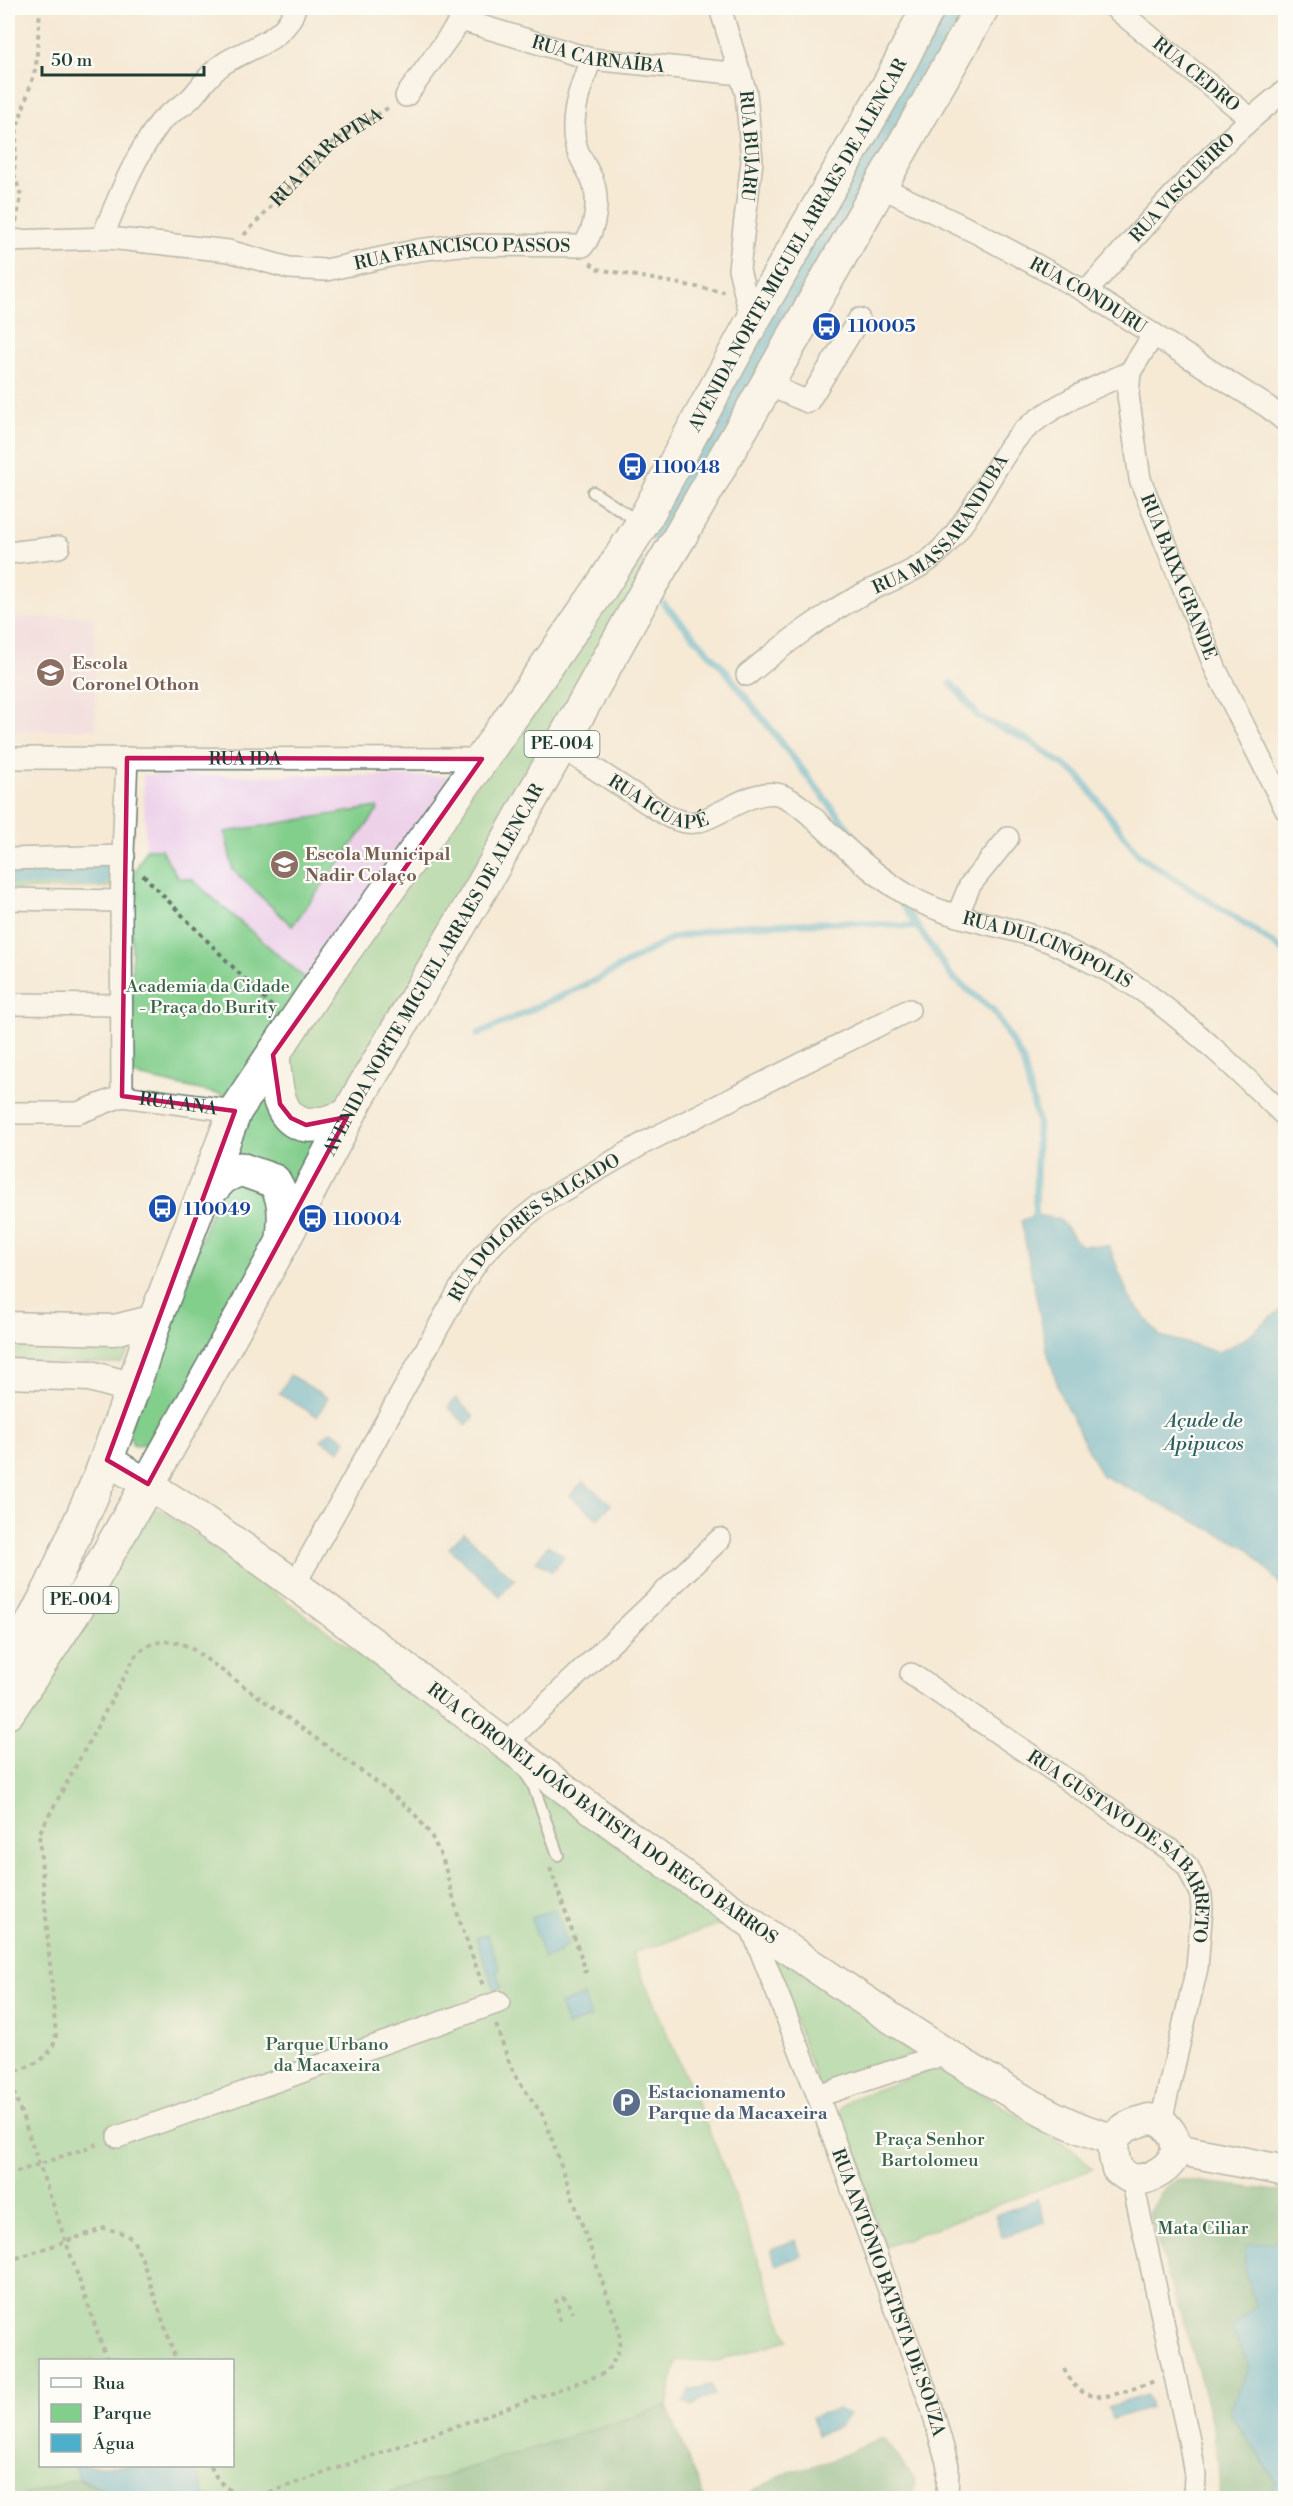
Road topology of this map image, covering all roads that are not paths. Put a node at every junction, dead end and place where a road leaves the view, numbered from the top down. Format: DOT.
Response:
graph roads {
  1 [pos="295,8"];
  2 [pos="720,8"];
  3 [pos="928,8"];
  4 [pos="982,8"];
  5 [pos="1115,8"];
  6 [pos="463,14"];
  7 [pos="591,60"];
  8 [pos="741,74"];
  9 [pos="1286,90"];
  10 [pos="406,96"];
  11 [pos="1250,118"];
  12 [pos="879,186"];
  13 [pos="102,238"];
  14 [pos="10,241"];
  15 [pos="1086,292"];
  16 [pos="859,319"];
  17 [pos="752,322"];
  18 [pos="1154,334"];
  19 [pos="1130,372"];
  20 [pos="766,384"];
  21 [pos="1285,419"];
  22 [pos="592,492"];
  23 [pos="642,524"];
  24 [pos="59,548"];
  25 [pos="8,553"];
  26 [pos="747,675"];
  27 [pos="561,747"];
  28 [pos="8,758"];
  29 [pos="127,758"];
  30 [pos="482,759"];
  31 [pos="796,803"];
  32 [pos="1286,810"];
  33 [pos="1008,838"];
  34 [pos="124,856"];
  35 [pos="8,859"];
  36 [pos="8,899"];
  37 [pos="121,901"];
  38 [pos="957,916"];
  39 [pos="8,1004"];
  40 [pos="121,1005"];
  41 [pos="909,1010"];
  42 [pos="273,1055"];
  43 [pos="122,1095"];
  44 [pos="235,1111"];
  45 [pos="8,1113"];
  46 [pos="347,1117"];
  47 [pos="1286,1117"];
  48 [pos="203,1198"];
  49 [pos="282,1243"];
  50 [pos="155,1320"];
  51 [pos="8,1328"];
  52 [pos="8,1373"];
  53 [pos="133,1388"];
  54 [pos="107,1460"];
  55 [pos="148,1484"];
  56 [pos="720,1539"];
  57 [pos="295,1584"];
  58 [pos="8,1670"];
  59 [pos="911,1674"];
  60 [pos="8,1712"];
  61 [pos="505,1744"];
  62 [pos="558,1855"];
  63 [pos="749,1922"];
  64 [pos="499,2002"];
  65 [pos="944,2054"];
  66 [pos="818,2096"];
  67 [pos="1161,2121"];
  68 [pos="118,2137"];
  69 [pos="1114,2139"];
  70 [pos="1176,2149"];
  71 [pos="1286,2172"];
  72 [pos="1132,2179"];
  73 [pos="947,2499"];
  74 [pos="1194,2499"];
  1 -- 13 [label="street"];
  2 -- 8 [label="street, RUA BUJARU"];
  3 -- 17 [label="main road, AVENIDA NORTE MIGUEL ARRAES DE ALENCAR / PE-004"];
  4 -- 12 [label="main road, AVENIDA NORTE MIGUEL ARRAES DE ALENCAR / PE-004"];
  5 -- 11 [label="street, RUA CEDRO"];
  6 -- 7 [label="street, RUA CARNAÍBA"];
  6 -- 10 [label="street"];
  7 -- 8 [label="street, RUA CARNAÍBA"];
  7 -- 13 [label="street, RUA FRANCISCO PASSOS"];
  8 -- 17 [label="street, RUA BUJARU"];
  9 -- 11 [label="street, RUA VISGUEIRO"];
  11 -- 15 [label="street, RUA VISGUEIRO"];
  12 -- 15 [label="street, RUA CONDURU"];
  12 -- 20 [label="main road, AVENIDA NORTE MIGUEL ARRAES DE ALENCAR / PE-004"];
  13 -- 14 [label="street, RUA FRANCISCO PASSOS"];
  15 -- 18 [label="street, RUA CONDURU"];
  16 -- 20 [label="street"];
  17 -- 23 [label="main road, AVENIDA NORTE MIGUEL ARRAES DE ALENCAR / PE-004"];
  18 -- 19 [label="street"];
  18 -- 21 [label="street, RUA CONDURU"];
  19 -- 26 [label="street, RUA MASSARANDUBA"];
  19 -- 32 [label="street, RUA BAIXA GRANDE"];
  20 -- 27 [label="main road, AVENIDA NORTE MIGUEL ARRAES DE ALENCAR / PE-004"];
  22 -- 23 [label="lane"];
  23 -- 30 [label="main road, AVENIDA NORTE MIGUEL ARRAES DE ALENCAR / PE-004"];
  24 -- 25 [label="street"];
  27 -- 31 [label="street, RUA IGUAPÉ"];
  27 -- 46 [label="main road, AVENIDA NORTE MIGUEL ARRAES DE ALENCAR / PE-004"];
  28 -- 29 [label="street, RUA IDA"];
  29 -- 30 [label="street, RUA IDA"];
  29 -- 34 [label="street"];
  30 -- 42 [label="main road, AVENIDA NORTE MIGUEL ARRAES DE ALENCAR / PE-004"];
  31 -- 38 [label="street, RUA DULCINÓPOLIS"];
  33 -- 38 [label="street"];
  34 -- 35 [label="street"];
  34 -- 37 [label="street"];
  36 -- 37 [label="street"];
  37 -- 40 [label="street"];
  38 -- 47 [label="street, RUA DULCINÓPOLIS"];
  39 -- 40 [label="street"];
  40 -- 43 [label="street"];
  41 -- 57 [label="street, RUA DOLORES SALGADO"];
  42 -- 44 [label="main road, AVENIDA NORTE MIGUEL ARRAES DE ALENCAR / PE-004"];
  42 -- 46 [label="main road"];
  43 -- 44 [label="street, RUA ANA"];
  43 -- 45 [label="street"];
  44 -- 48 [label="main road, AVENIDA NORTE MIGUEL ARRAES DE ALENCAR / PE-004"];
  46 -- 49 [label="main road, AVENIDA NORTE MIGUEL ARRAES DE ALENCAR / PE-004"];
  48 -- 49 [label="main road"];
  48 -- 50 [label="main road, AVENIDA NORTE MIGUEL ARRAES DE ALENCAR / PE-004"];
  49 -- 55 [label="main road, AVENIDA NORTE MIGUEL ARRAES DE ALENCAR / PE-004"];
  50 -- 51 [label="street"];
  50 -- 53 [label="main road, AVENIDA NORTE MIGUEL ARRAES DE ALENCAR / PE-004"];
  52 -- 53 [label="street"];
  53 -- 54 [label="main road, AVENIDA NORTE MIGUEL ARRAES DE ALENCAR / PE-004"];
  54 -- 55 [label="street, RUA CORONEL JOÃO BATISTA DO REGO BARROS"];
  54 -- 58 [label="main road, AVENIDA NORTE MIGUEL ARRAES DE ALENCAR / PE-004"];
  55 -- 57 [label="street, RUA CORONEL JOÃO BATISTA DO REGO BARROS"];
  55 -- 60 [label="main road, AVENIDA NORTE MIGUEL ARRAES DE ALENCAR / PE-004"];
  56 -- 61 [label="street"];
  57 -- 61 [label="street, RUA CORONEL JOÃO BATISTA DO REGO BARROS"];
  59 -- 67 [label="street, RUA GUSTAVO DE SÁ BARRETO"];
  61 -- 62 [label="lane"];
  61 -- 63 [label="street, RUA CORONEL JOÃO BATISTA DO REGO BARROS"];
  63 -- 65 [label="street, RUA CORONEL JOÃO BATISTA DO REGO BARROS"];
  63 -- 66 [label="street, RUA ANTÔNIO BATISTA DE SOUZA"];
  64 -- 68 [label="street"];
  65 -- 66 [label="street"];
  65 -- 69 [label="street, RUA CORONEL JOÃO BATISTA DO REGO BARROS"];
  66 -- 73 [label="street, RUA ANTÔNIO BATISTA DE SOUZA"];
  67 -- 69 [label="street"];
  67 -- 70 [label="street"];
  69 -- 72 [label="street"];
  70 -- 71 [label="street"];
  70 -- 72 [label="street"];
  72 -- 74 [label="street"];
}
